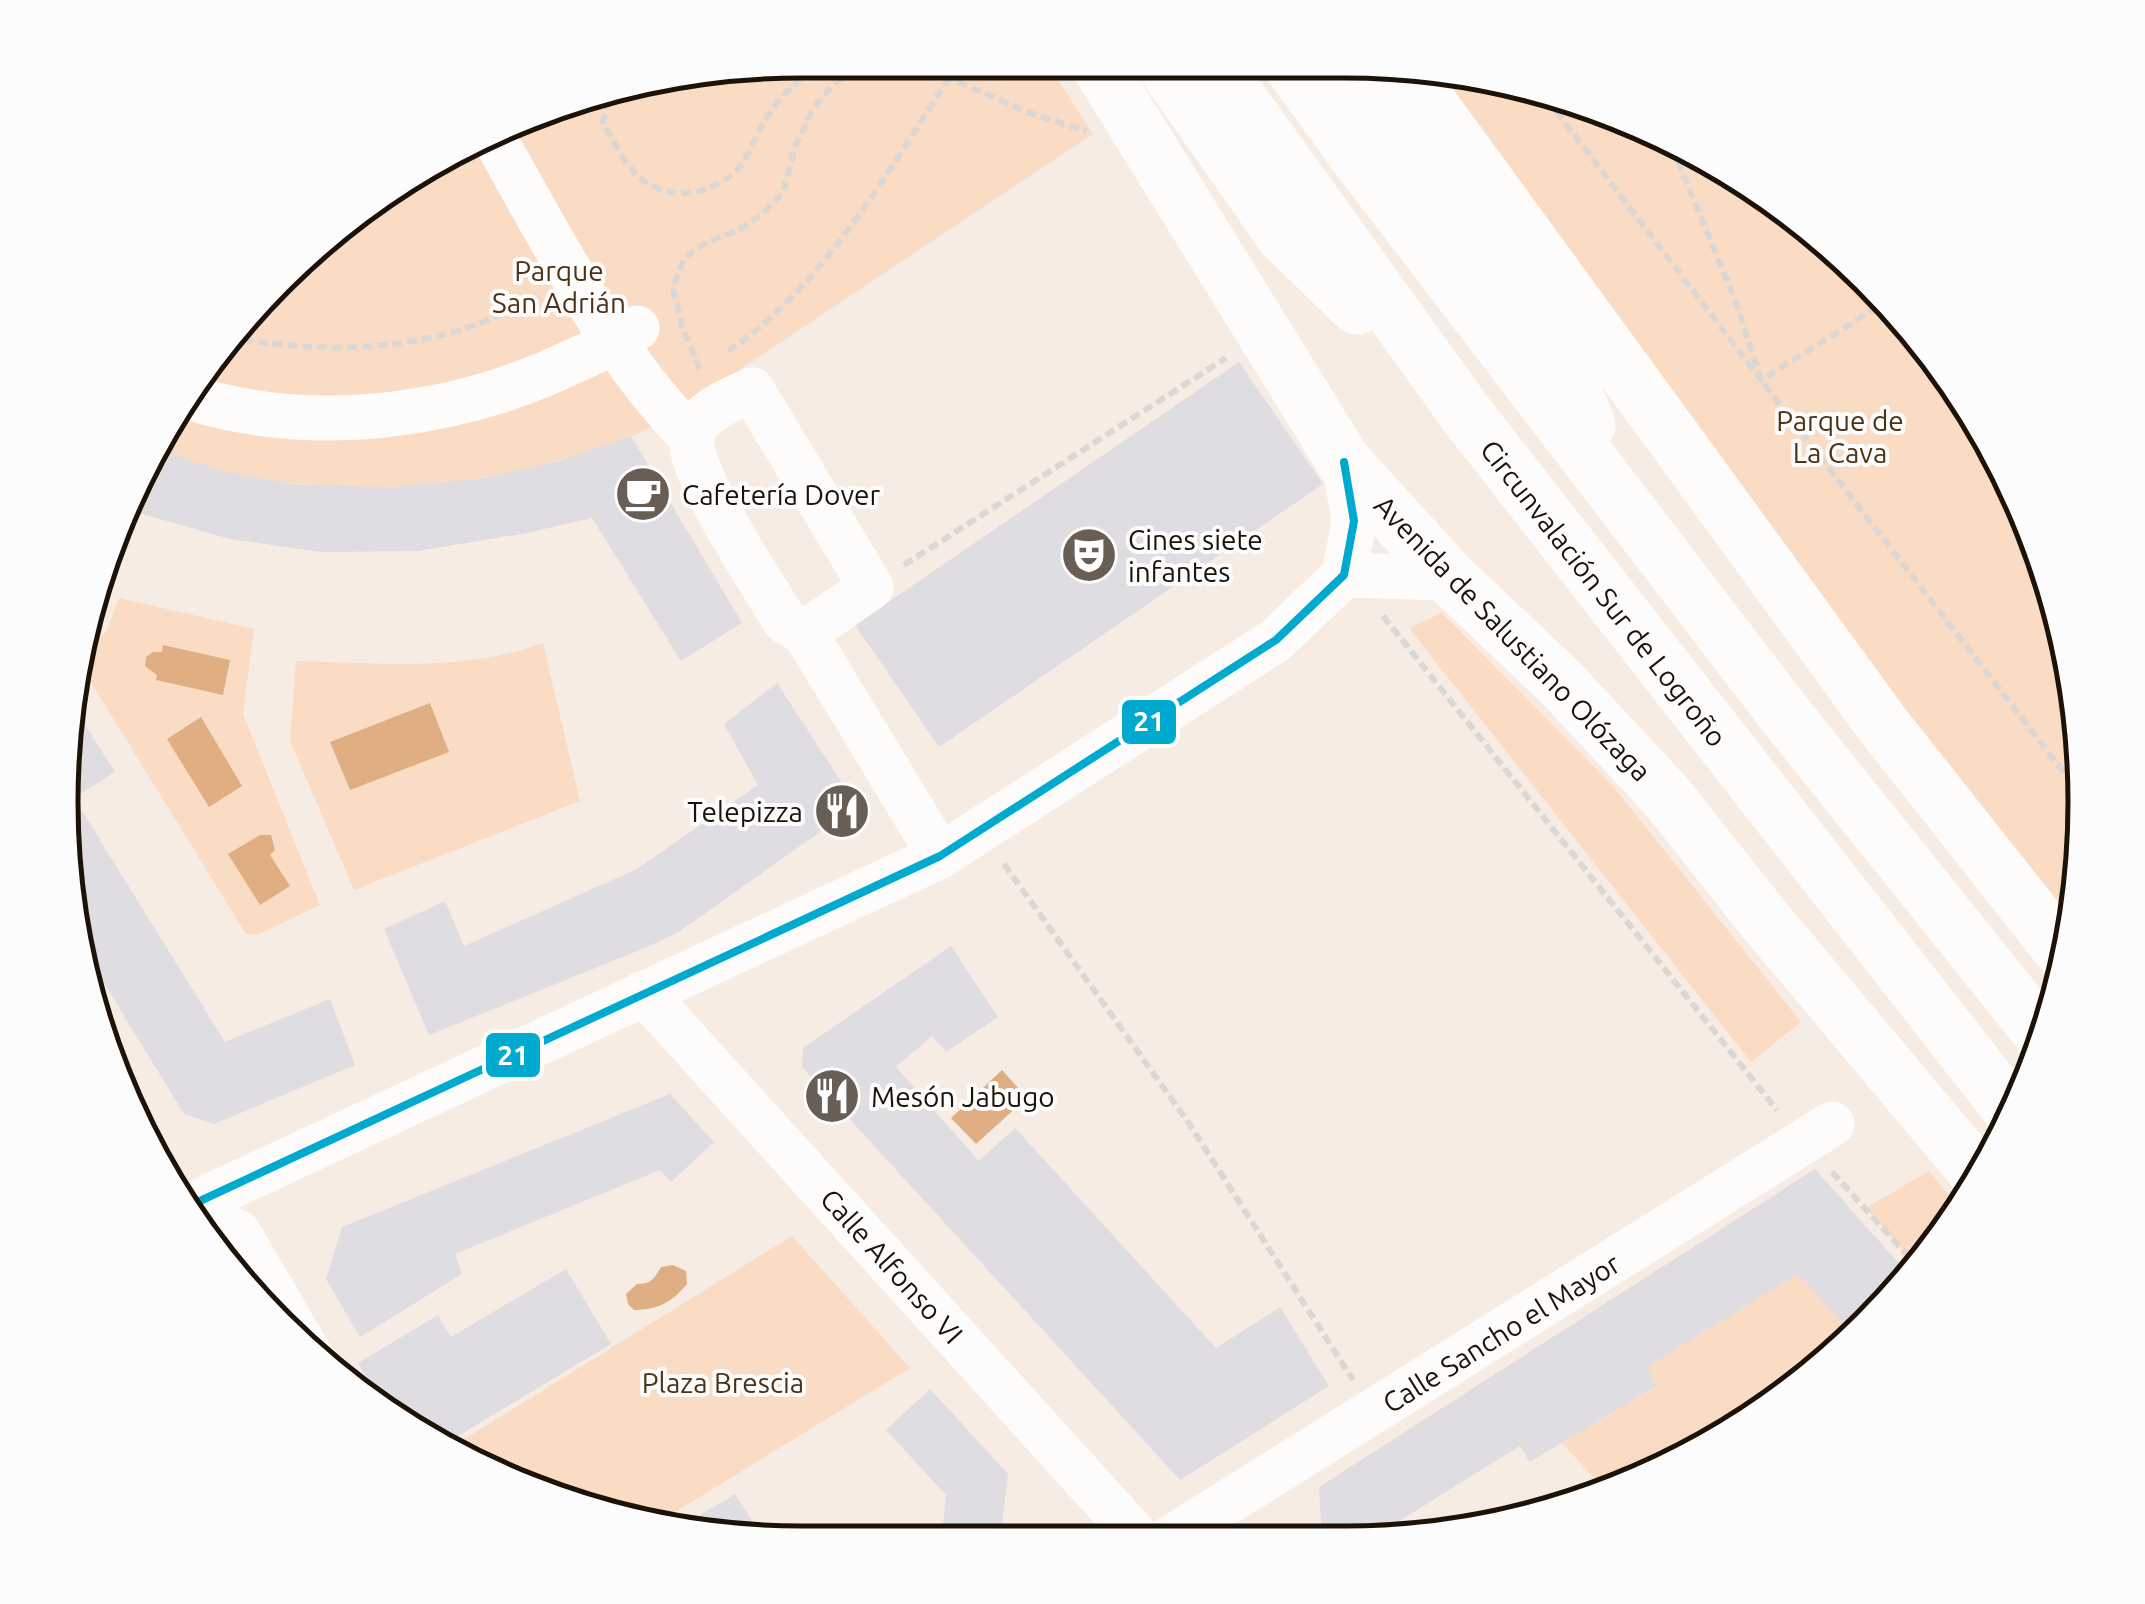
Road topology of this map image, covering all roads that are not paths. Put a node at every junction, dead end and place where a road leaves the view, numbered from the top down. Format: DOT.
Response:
graph roads {
  1 [pos="1107,78"];
  2 [pos="1174,78"];
  3 [pos="1224,78"];
  4 [pos="1300,78"];
  5 [pos="1365,78"];
  6 [pos="1413,81"];
  7 [pos="498,145"];
  8 [pos="627,335"];
  9 [pos="200,399"];
  10 [pos="1466,414"];
  11 [pos="691,437"];
  12 [pos="1344,462"];
  13 [pos="1613,488"];
  14 [pos="1344,576"];
  15 [pos="1450,578"];
  16 [pos="805,633"];
  17 [pos="940,856"];
  18 [pos="2054,941"];
  19 [pos="644,993"];
  20 [pos="2033,1023"];
  21 [pos="2003,1099"];
  22 [pos="1818,1134"];
  23 [pos="1970,1164"];
  24 [pos="199,1203"];
  25 [pos="210,1219"];
  26 [pos="280,1304"];
  27 [pos="1127,1526"];
  28 [pos="1191,1526"];
  1 -- 12 [label="main road, Avenida de Salustiano Olózaga"];
  2 -- 10 [label="main road"];
  3 -- 10 [label="main road, Circunvalación Sur de Logroño"];
  4 -- 13 [label="main road"];
  5 -- 13 [label="main road"];
  6 -- 18 [label="main road"];
  7 -- 8 [label="street"];
  8 -- 9 [label="street"];
  8 -- 11 [label="street"];
  10 -- 21 [label="main road, Circunvalación Sur de Logroño"];
  11 -- 16 [label="street"];
  11 -- 16 [label="street"];
  12 -- 14 [label="street"];
  12 -- 15 [label="main road, Avenida de Salustiano Olózaga"];
  13 -- 20 [label="main road"];
  14 -- 15 [label="street"];
  14 -- 17 [label="street"];
  15 -- 23 [label="main road, Avenida de Salustiano Olózaga"];
  16 -- 17 [label="street"];
  17 -- 19 [label="street"];
  19 -- 24 [label="street"];
  19 -- 27 [label="street, Calle Alfonso VI"];
  22 -- 28 [label="street, Calle Sancho el Mayor"];
  25 -- 26 [label="street"];
}
